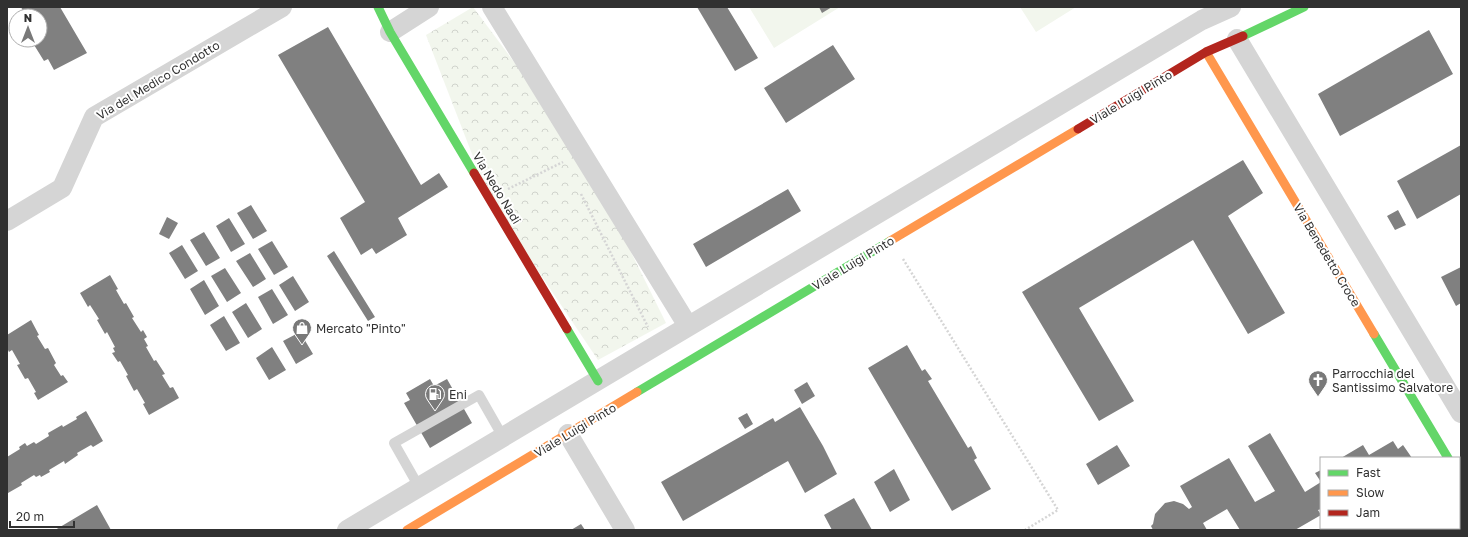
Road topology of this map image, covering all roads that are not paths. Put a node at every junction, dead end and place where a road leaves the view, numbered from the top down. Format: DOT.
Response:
graph roads {
  1 [pos="280,7"];
  2 [pos="378,7"];
  3 [pos="429,7"];
  4 [pos="492,7"];
  5 [pos="1231,7"];
  6 [pos="1304,7"];
  7 [pos="390,32"];
  8 [pos="1237,39"];
  9 [pos="1206,52"];
  10 [pos="7,221"];
  11 [pos="864,221"];
  12 [pos="890,250"];
  13 [pos="688,326"];
  14 [pos="598,381"];
  15 [pos="1461,413"];
  16 [pos="568,434"];
  17 [pos="495,442"];
  18 [pos="1447,457"];
  19 [pos="503,474"];
  20 [pos="419,487"];
  21 [pos="347,530"];
  22 [pos="407,530"];
  23 [pos="625,530"];
  1 -- 10 [label="street, Via del Medico Condotto"];
  2 -- 7 [label="street, Via Nedo Nadi"];
  3 -- 7 [label="street"];
  4 -- 13 [label="street"];
  5 -- 11 [label="street"];
  6 -- 8 [label="street, Viale Luigi Pinto"];
  7 -- 14 [label="street, Via Nedo Nadi"];
  8 -- 9 [label="street, Viale Luigi Pinto"];
  8 -- 15 [label="street"];
  9 -- 12 [label="street, Viale Luigi Pinto"];
  9 -- 18 [label="street, Via Benedetto Croce"];
  11 -- 12 [label="street"];
  11 -- 13 [label="street"];
  12 -- 16 [label="street, Viale Luigi Pinto"];
  13 -- 14 [label="street"];
  14 -- 17 [label="street"];
  16 -- 19 [label="street, Viale Luigi Pinto"];
  16 -- 23 [label="street"];
  17 -- 19 [label="street"];
  17 -- 20 [label="street"];
  17 -- 20 [label="lane"];
  19 -- 22 [label="street, Viale Luigi Pinto"];
  20 -- 21 [label="street"];
}
